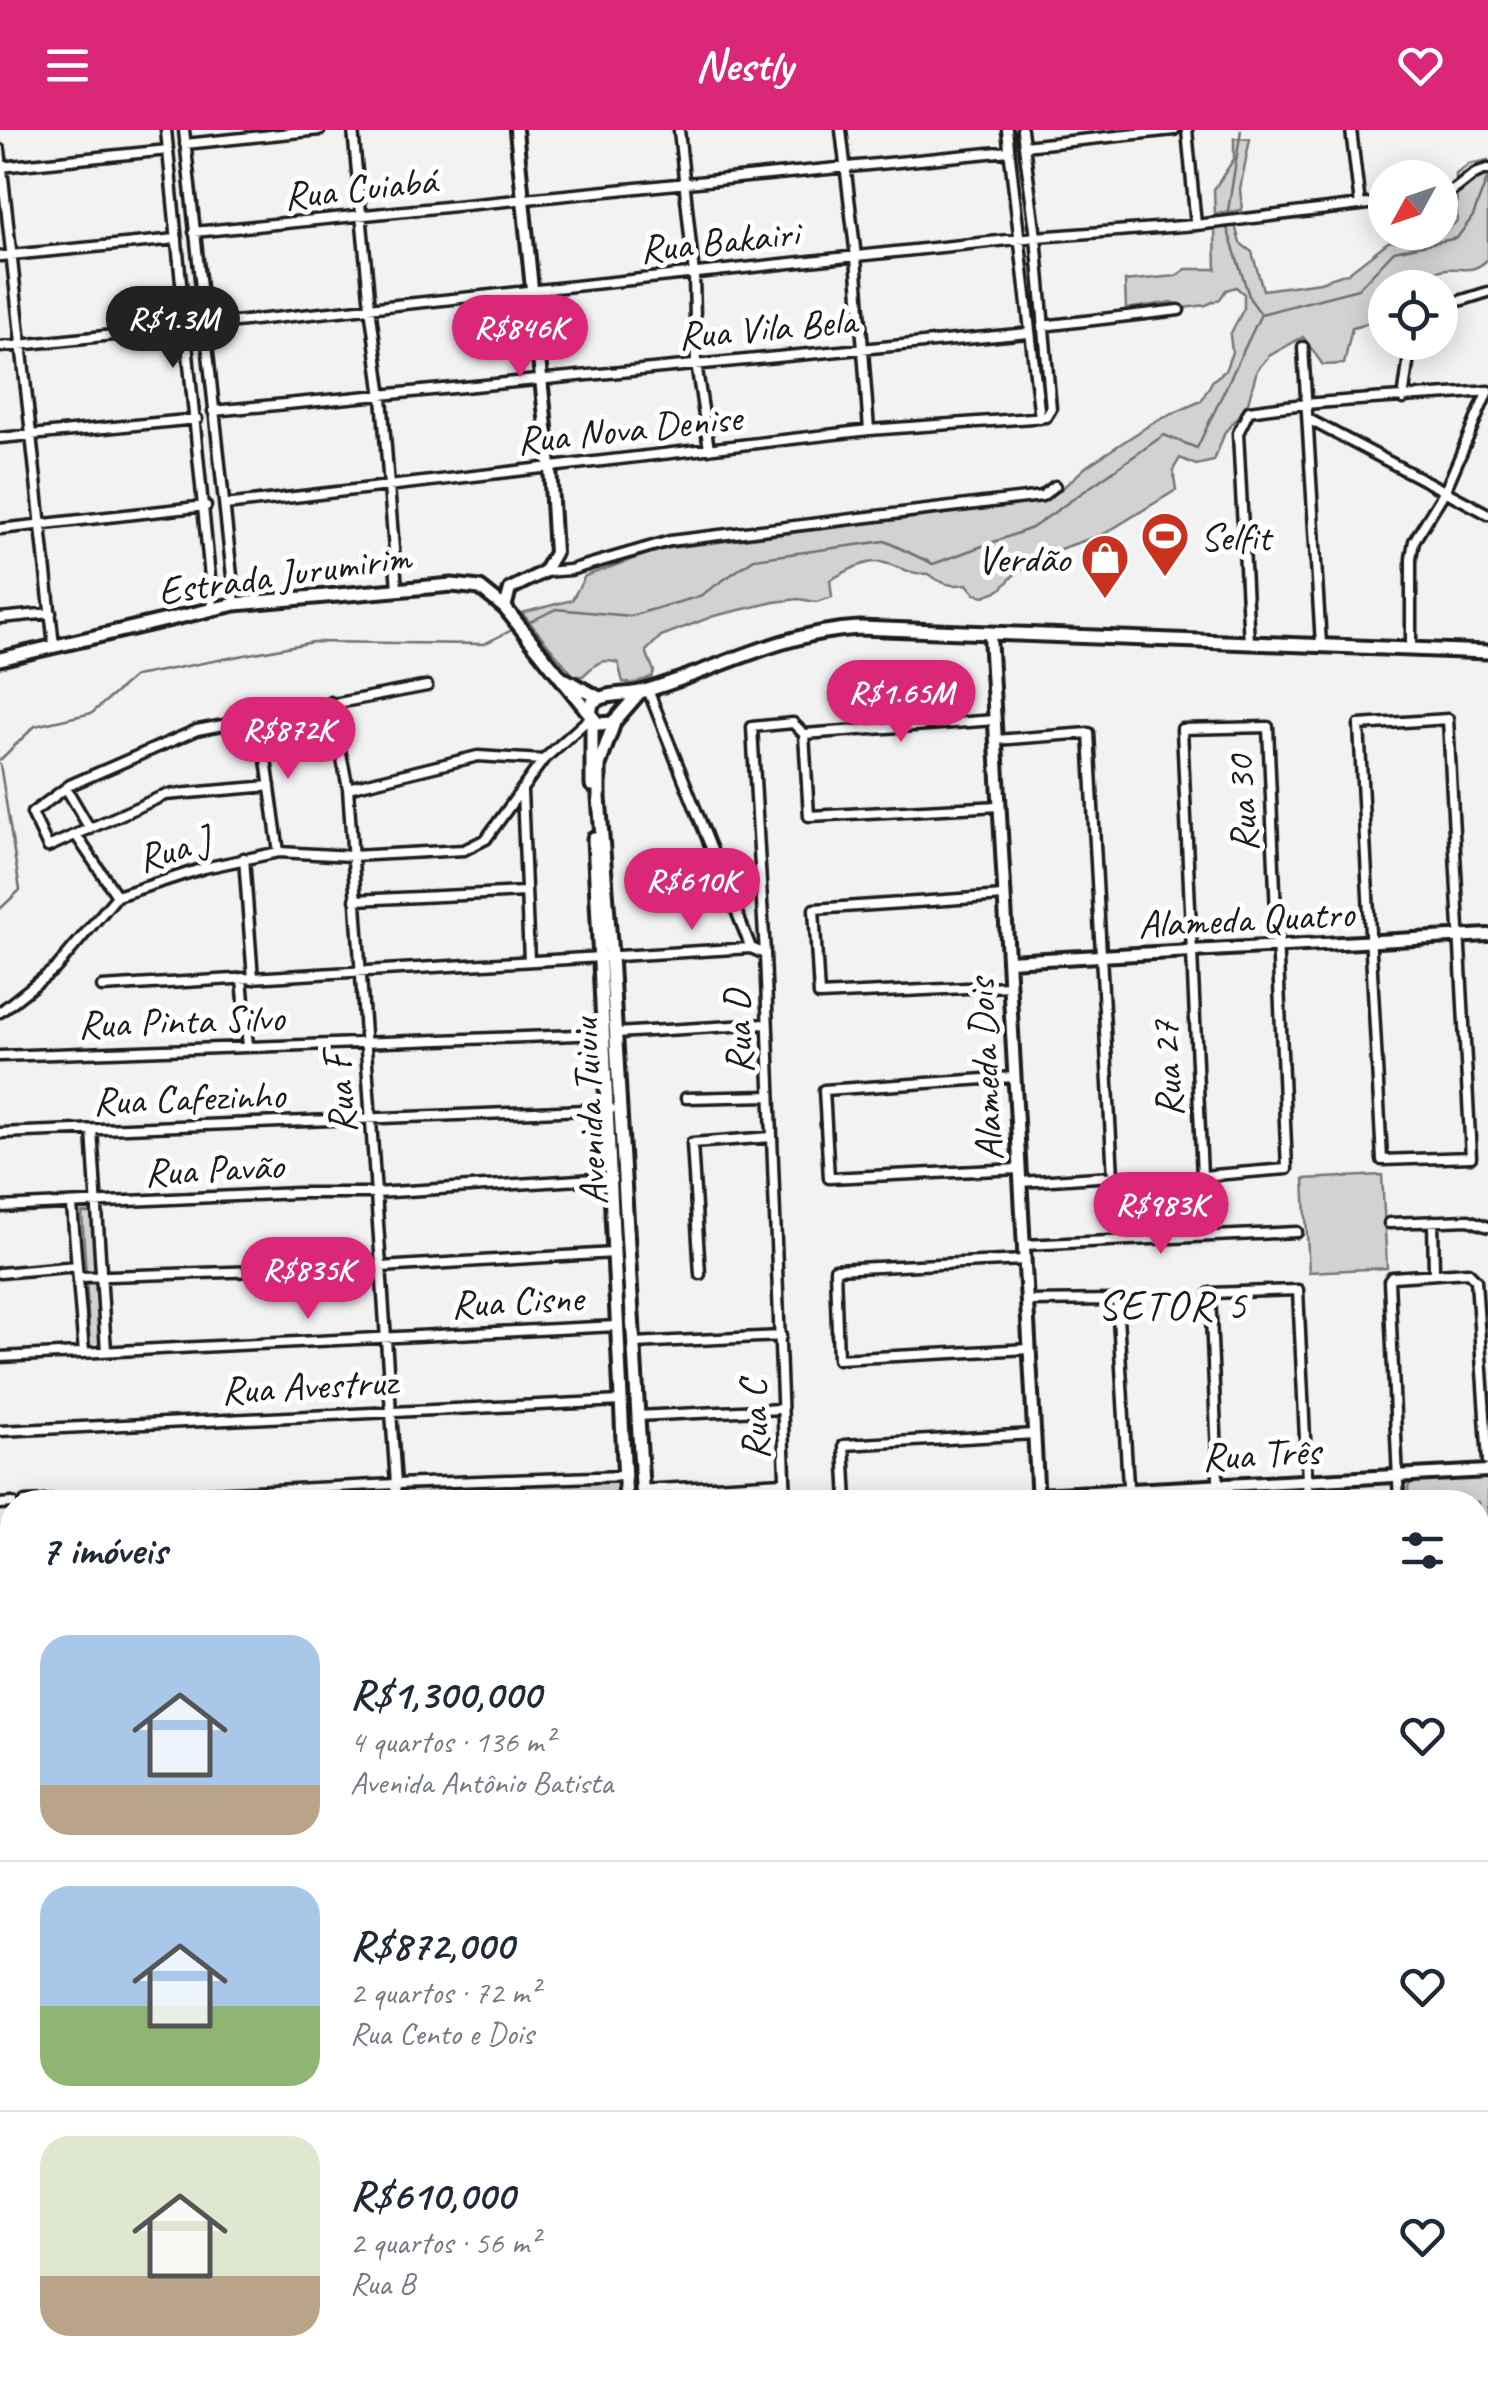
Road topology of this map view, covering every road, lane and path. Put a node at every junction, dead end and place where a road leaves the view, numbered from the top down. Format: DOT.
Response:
graph roads {
  1 [pos="166,130"];
  2 [pos="184,130"];
  3 [pos="320,130"];
  4 [pos="353,130"];
  5 [pos="516,130"];
  6 [pos="678,130"];
  7 [pos="841,130"];
  8 [pos="1007,130"];
  9 [pos="1022,130"];
  10 [pos="1174,130"];
  11 [pos="1187,130"];
  12 [pos="1351,130"];
  13 [pos="185,144"];
  14 [pos="1024,146"];
  15 [pos="0,150"];
  16 [pos="168,150"];
  17 [pos="1009,150"];
  18 [pos="1,167"];
  19 [pos="845,168"];
  20 [pos="1488,168"];
  21 [pos="683,186"];
  22 [pos="1458,188"];
  23 [pos="520,201"];
  24 [pos="1368,203"];
  25 [pos="1360,204"];
  26 [pos="360,218"];
  27 [pos="1196,225"];
  28 [pos="194,232"];
  29 [pos="1036,237"];
  30 [pos="177,239"];
  31 [pos="1020,239"];
  32 [pos="13,254"];
  33 [pos="0,256"];
  34 [pos="856,257"];
  35 [pos="694,275"];
  36 [pos="530,291"];
  37 [pos="1488,292"];
  38 [pos="1458,301"];
  39 [pos="370,307"];
  40 [pos="1179,310"];
  41 [pos="204,324"];
  42 [pos="186,326"];
  43 [pos="1042,326"];
  44 [pos="1028,332"];
  45 [pos="21,345"];
  46 [pos="0,347"];
  47 [pos="862,348"];
  48 [pos="1304,348"];
  49 [pos="1408,360"];
  50 [pos="696,363"];
  51 [pos="540,382"];
  52 [pos="1488,391"];
  53 [pos="382,397"];
  54 [pos="1403,399"];
  55 [pos="1309,402"];
  56 [pos="213,412"];
  57 [pos="1040,418"];
  58 [pos="197,419"];
  59 [pos="1310,420"];
  60 [pos="869,430"];
  61 [pos="30,435"];
  62 [pos="0,438"];
  63 [pos="709,450"];
  64 [pos="550,467"];
  65 [pos="387,484"];
  66 [pos="1055,486"];
  67 [pos="1445,491"];
  68 [pos="225,504"];
  69 [pos="206,506"];
  70 [pos="1488,514"];
  71 [pos="41,524"];
  72 [pos="0,529"];
  73 [pos="544,572"];
  74 [pos="397,588"];
  75 [pos="234,604"];
  76 [pos="213,608"];
  77 [pos="508,611"];
  78 [pos="51,613"];
  79 [pos="0,618"];
  80 [pos="990,634"];
  81 [pos="1249,643"];
  82 [pos="54,646"];
  83 [pos="1321,646"];
  84 [pos="1411,648"];
  85 [pos="1488,652"];
  86 [pos="0,659"];
  87 [pos="562,678"];
  88 [pos="427,686"];
  89 [pos="644,691"];
  90 [pos="603,697"];
  91 [pos="330,702"];
  92 [pos="260,716"];
  93 [pos="591,717"];
  94 [pos="616,719"];
  95 [pos="995,720"];
  96 [pos="804,734"];
  97 [pos="996,740"];
  98 [pos="542,760"];
  99 [pos="270,786"];
  100 [pos="66,788"];
  101 [pos="348,788"];
  102 [pos="522,790"];
  103 [pos="1000,806"];
  104 [pos="90,829"];
  105 [pos="76,835"];
  106 [pos="279,852"];
  107 [pos="352,856"];
  108 [pos="244,858"];
  109 [pos="525,892"];
  110 [pos="117,896"];
  111 [pos="1004,896"];
  112 [pos="356,900"];
  113 [pos="1488,935"];
  114 [pos="1459,937"];
  115 [pos="1368,942"];
  116 [pos="1278,946"];
  117 [pos="751,948"];
  118 [pos="1189,951"];
  119 [pos="765,954"];
  120 [pos="606,956"];
  121 [pos="1102,956"];
  122 [pos="529,961"];
  123 [pos="1008,961"];
  124 [pos="360,970"];
  125 [pos="242,978"];
  126 [pos="253,979"];
  127 [pos="1010,986"];
  128 [pos="102,987"];
  129 [pos="0,1012"];
  130 [pos="766,1024"];
  131 [pos="610,1034"];
  132 [pos="365,1045"];
  133 [pos="248,1047"];
  134 [pos="0,1056"];
  135 [pos="1014,1077"];
  136 [pos="769,1096"];
  137 [pos="686,1098"];
  138 [pos="614,1109"];
  139 [pos="371,1120"];
  140 [pos="92,1130"];
  141 [pos="0,1132"];
  142 [pos="772,1138"];
  143 [pos="1020,1169"];
  144 [pos="610,1178"];
  145 [pos="1020,1182"];
  146 [pos="376,1192"];
  147 [pos="97,1204"];
  148 [pos="72,1206"];
  149 [pos="0,1207"];
  150 [pos="1433,1222"];
  151 [pos="1389,1223"];
  152 [pos="1488,1227"];
  153 [pos="1296,1232"];
  154 [pos="1024,1245"];
  155 [pos="614,1253"];
  156 [pos="1024,1260"];
  157 [pos="77,1266"];
  158 [pos="381,1268"];
  159 [pos="0,1272"];
  160 [pos="1434,1273"];
  161 [pos="700,1274"];
  162 [pos="100,1275"];
  163 [pos="79,1277"];
  164 [pos="1026,1301"];
  165 [pos="616,1305"];
  166 [pos="632,1305"];
  167 [pos="617,1326"];
  168 [pos="780,1336"];
  169 [pos="386,1337"];
  170 [pos="633,1343"];
  171 [pos="1029,1349"];
  172 [pos="106,1350"];
  173 [pos="84,1354"];
  174 [pos="0,1357"];
  175 [pos="621,1401"];
  176 [pos="782,1409"];
  177 [pos="391,1410"];
  178 [pos="637,1416"];
  179 [pos="0,1431"];
  180 [pos="1034,1434"];
  181 [pos="1488,1461"];
  182 [pos="1488,1470"];
  183 [pos="1397,1474"];
  184 [pos="624,1476"];
  185 [pos="784,1482"];
  186 [pos="1307,1482"];
  187 [pos="396,1484"];
  188 [pos="1218,1484"];
  189 [pos="272,1490"];
  190 [pos="395,1490"];
  191 [pos="625,1490"];
  192 [pos="642,1490"];
  193 [pos="703,1490"];
  194 [pos="785,1490"];
  195 [pos="846,1490"];
  196 [pos="1037,1490"];
  197 [pos="1129,1490"];
  198 [pos="1174,1490"];
  199 [pos="1218,1490"];
  200 [pos="1307,1490"];
  201 [pos="1398,1490"];
  202 [pos="666,2382"];
  203 [pos="692,2382"];
  1 -- 16 [label="street"];
  2 -- 13 [label="street"];
  3 -- 13 [label="street"];
  4 -- 26 [label="street"];
  5 -- 23 [label="street"];
  6 -- 21 [label="street"];
  7 -- 19 [label="street"];
  8 -- 17 [label="street"];
  9 -- 14 [label="street"];
  10 -- 14 [label="street"];
  11 -- 27 [label="street"];
  12 -- 25 [label="street"];
  13 -- 28 [label="street"];
  14 -- 29 [label="street"];
  15 -- 18 [label="street"];
  16 -- 18 [label="street"];
  16 -- 30 [label="street"];
  17 -- 19 [label="street, Rua Cuiabá"];
  17 -- 31 [label="street"];
  18 -- 32 [label="street"];
  19 -- 21 [label="street, Rua Cuiabá"];
  19 -- 34 [label="street"];
  20 -- 22 [label="street"];
  21 -- 23 [label="street, Rua Cuiabá"];
  21 -- 35 [label="street"];
  23 -- 26 [label="street, Rua Cuiabá"];
  23 -- 36 [label="street"];
  24 -- 25 [label="street, Rua Bakairi"];
  25 -- 27 [label="street, Rua Bakairi"];
  26 -- 28 [label="street, Rua Cuiabá"];
  26 -- 39 [label="street"];
  27 -- 29 [label="street, Rua Bakairi"];
  28 -- 41 [label="street"];
  29 -- 31 [label="street, Rua Bakairi"];
  29 -- 43 [label="street"];
  30 -- 32 [label="street"];
  30 -- 42 [label="street"];
  31 -- 34 [label="street, Rua Bakairi"];
  31 -- 44 [label="street"];
  32 -- 33 [label="street"];
  32 -- 45 [label="street"];
  34 -- 35 [label="street, Rua Bakairi"];
  34 -- 47 [label="street"];
  35 -- 36 [label="street, Rua Bakairi"];
  35 -- 50 [label="street"];
  36 -- 39 [label="street, Rua Bakairi"];
  36 -- 51 [label="street"];
  37 -- 38 [label="street"];
  39 -- 41 [label="street, Rua Bakairi"];
  39 -- 53 [label="street"];
  40 -- 43 [label="street"];
  41 -- 42 [label="street, Rua Bakairi"];
  41 -- 56 [label="street"];
  42 -- 45 [label="street, Rua Bakairi"];
  42 -- 58 [label="street"];
  43 -- 57 [label="street"];
  44 -- 47 [label="street, Rua Vila Bela"];
  44 -- 57 [label="street"];
  45 -- 46 [label="street, Rua Bakairi"];
  45 -- 61 [label="street"];
  47 -- 50 [label="street, Rua Vila Bela"];
  47 -- 60 [label="street"];
  48 -- 55 [label="street"];
  49 -- 54 [label="street"];
  50 -- 51 [label="street, Rua Vila Bela"];
  50 -- 63 [label="street"];
  51 -- 53 [label="street, Rua Vila Bela"];
  51 -- 64 [label="street"];
  52 -- 54 [label="street"];
  52 -- 67 [label="street"];
  53 -- 56 [label="street, Rua Vila Bela"];
  53 -- 65 [label="street"];
  54 -- 55 [label="street"];
  55 -- 59 [label="street"];
  55 -- 81 [label="street"];
  56 -- 68 [label="street"];
  57 -- 60 [label="street, Rua Nova Denise"];
  58 -- 61 [label="street"];
  58 -- 69 [label="street"];
  59 -- 67 [label="street"];
  59 -- 83 [label="street"];
  60 -- 63 [label="street, Rua Nova Denise"];
  61 -- 62 [label="street"];
  61 -- 71 [label="street"];
  63 -- 64 [label="street, Rua Nova Denise"];
  64 -- 65 [label="street, Rua Nova Denise"];
  64 -- 73 [label="street"];
  65 -- 68 [label="street, Rua Nova Denise"];
  65 -- 74 [label="street"];
  66 -- 73 [label="street"];
  67 -- 70 [label="street"];
  67 -- 84 [label="street"];
  68 -- 75 [label="street"];
  69 -- 71 [label="street"];
  69 -- 76 [label="street"];
  71 -- 72 [label="street"];
  71 -- 78 [label="street"];
  73 -- 77 [label="street"];
  74 -- 75 [label="main road, Estrada Jurumirim"];
  74 -- 77 [label="main road, Estrada Jurumirim"];
  75 -- 76 [label="main road, Estrada Jurumirim"];
  76 -- 82 [label="main road, Estrada Jurumirim"];
  77 -- 87 [label="main road"];
  78 -- 79 [label="street"];
  78 -- 82 [label="street"];
  80 -- 81 [label="main road"];
  80 -- 89 [label="main road"];
  80 -- 95 [label="street, Alameda Dois"];
  81 -- 83 [label="main road"];
  82 -- 86 [label="main road, Estrada Jurumirim"];
  83 -- 84 [label="main road"];
  84 -- 85 [label="main road"];
  87 -- 90 [label="main road"];
  87 -- 93 [label="main road"];
  88 -- 91 [label="street"];
  89 -- 90 [label="main road"];
  89 -- 94 [label="main road"];
  89 -- 117 [label="street"];
  90 -- 93 [label="main road"];
  90 -- 94 [label="main road"];
  91 -- 92 [label="street"];
  91 -- 101 [label="street, Rua F"];
  92 -- 99 [label="street"];
  92 -- 100 [label="street"];
  93 -- 94 [label="main road"];
  93 -- 98 [label="street, Rua J"];
  93 -- 120 [label="main road, Avenida Tuiuiu"];
  94 -- 120 [label="main road, Avenida Tuiuiu"];
  95 -- 96 [label="street"];
  95 -- 97 [label="street, Alameda Dois"];
  96 -- 103 [label="street"];
  96 -- 119 [label="street, Rua D"];
  97 -- 103 [label="street, Alameda Dois"];
  97 -- 121 [label="street"];
  98 -- 101 [label="street"];
  98 -- 102 [label="street, Rua J"];
  99 -- 104 [label="street"];
  99 -- 106 [label="street"];
  100 -- 104 [label="street"];
  100 -- 105 [label="street"];
  101 -- 107 [label="street, Rua F"];
  102 -- 107 [label="street, Rua J"];
  102 -- 109 [label="street"];
  103 -- 111 [label="street, Alameda Dois"];
  104 -- 105 [label="street"];
  105 -- 110 [label="street"];
  106 -- 107 [label="street, Rua J"];
  106 -- 108 [label="street, Rua J"];
  107 -- 112 [label="street, Rua F"];
  108 -- 110 [label="street, Rua J"];
  108 -- 126 [label="street"];
  109 -- 112 [label="street"];
  109 -- 122 [label="street"];
  110 -- 129 [label="street, Rua J"];
  111 -- 123 [label="street, Alameda Dois"];
  111 -- 127 [label="street"];
  112 -- 124 [label="street, Rua F"];
  113 -- 114 [label="street, Alameda Quatro"];
  114 -- 115 [label="street, Alameda Quatro"];
  114 -- 115 [label="street"];
  114 -- 115 [label="street"];
  115 -- 116 [label="street, Alameda Quatro"];
  116 -- 118 [label="street, Alameda Quatro"];
  116 -- 118 [label="street, Rua 30"];
  116 -- 118 [label="street, Rua 27"];
  117 -- 119 [label="street"];
  117 -- 120 [label="street"];
  118 -- 121 [label="street, Alameda Quatro"];
  119 -- 130 [label="street, Rua D"];
  120 -- 122 [label="street"];
  120 -- 131 [label="main road, Avenida Tuiuiu"];
  121 -- 123 [label="street, Alameda Quatro"];
  121 -- 145 [label="street"];
  122 -- 124 [label="street"];
  123 -- 127 [label="street, Alameda Dois"];
  124 -- 126 [label="street"];
  124 -- 132 [label="street, Rua F"];
  125 -- 126 [label="street"];
  125 -- 128 [label="street"];
  125 -- 133 [label="street"];
  127 -- 135 [label="street, Alameda Dois"];
  130 -- 131 [label="street, Rua Pinta Silvo"];
  130 -- 136 [label="street, Rua D"];
  131 -- 132 [label="street, Rua Pinta Silvo"];
  131 -- 138 [label="main road, Avenida Tuiuiu"];
  132 -- 133 [label="street, Rua Pinta Silvo"];
  132 -- 139 [label="street, Rua F"];
  133 -- 134 [label="street, Rua Pinta Silvo"];
  135 -- 143 [label="street, Alameda Dois"];
  135 -- 143 [label="street"];
  136 -- 137 [label="street"];
  136 -- 142 [label="street, Rua D"];
  138 -- 139 [label="street, Rua Cafezinho"];
  138 -- 144 [label="main road, Avenida Tuiuiu"];
  138 -- 166 [label="main road, Avenida Tuiuiu"];
  139 -- 140 [label="street, Rua Cafezinho"];
  139 -- 146 [label="street, Rua F"];
  140 -- 141 [label="street, Rua Cafezinho"];
  140 -- 147 [label="street"];
  142 -- 161 [label="street"];
  142 -- 168 [label="street, Rua D"];
  143 -- 145 [label="street, Alameda Dois"];
  144 -- 146 [label="street, Rua Pavão"];
  144 -- 155 [label="main road, Avenida Tuiuiu"];
  145 -- 154 [label="street, Alameda Dois"];
  146 -- 147 [label="street, Rua Pavão"];
  146 -- 158 [label="street, Rua F"];
  147 -- 148 [label="street, Rua Pavão"];
  147 -- 162 [label="street"];
  148 -- 149 [label="street, Rua Pavão"];
  148 -- 157 [label="street"];
  150 -- 151 [label="street"];
  150 -- 152 [label="street"];
  150 -- 160 [label="street"];
  153 -- 154 [label="street"];
  154 -- 156 [label="street, Alameda Dois"];
  155 -- 158 [label="street"];
  155 -- 165 [label="main road, Avenida Tuiuiu"];
  156 -- 164 [label="street, Alameda Dois"];
  156 -- 171 [label="street"];
  157 -- 159 [label="street"];
  157 -- 163 [label="street"];
  158 -- 162 [label="street"];
  158 -- 169 [label="street, Rua F"];
  160 -- 181 [label="street"];
  160 -- 183 [label="street"];
  162 -- 163 [label="street"];
  162 -- 172 [label="street"];
  163 -- 173 [label="street"];
  164 -- 171 [label="street, Alameda Dois"];
  164 -- 197 [label="street"];
  165 -- 166 [label="main road"];
  165 -- 167 [label="main road, Avenida Tuiuiu"];
  166 -- 170 [label="main road, Avenida Tuiuiu"];
  167 -- 169 [label="street, Rua Cisne"];
  167 -- 175 [label="main road, Avenida Tuiuiu"];
  168 -- 170 [label="street"];
  168 -- 176 [label="street, Rua C"];
  169 -- 172 [label="street, Rua Cisne"];
  169 -- 177 [label="street, Rua F"];
  170 -- 178 [label="main road, Avenida Tuiuiu"];
  171 -- 180 [label="street, Alameda Dois"];
  172 -- 173 [label="street, Rua Cisne"];
  173 -- 174 [label="street, Rua Cisne"];
  175 -- 177 [label="street, Rua Avestruz"];
  175 -- 184 [label="main road, Avenida Tuiuiu"];
  176 -- 178 [label="street"];
  176 -- 185 [label="street, Rua C"];
  177 -- 179 [label="street, Rua Avestruz"];
  177 -- 187 [label="street, Rua F"];
  178 -- 192 [label="main road, Avenida Tuiuiu"];
  180 -- 195 [label="street"];
  180 -- 196 [label="street, Alameda Dois"];
  182 -- 183 [label="street, Rua Três"];
  183 -- 186 [label="street, Rua Três"];
  183 -- 201 [label="street"];
  184 -- 187 [label="street"];
  184 -- 191 [label="main road, Avenida Tuiuiu"];
  185 -- 193 [label="street"];
  185 -- 194 [label="street, Rua C"];
  186 -- 188 [label="street, Rua Três"];
  186 -- 188 [label="street"];
  186 -- 200 [label="street"];
  187 -- 189 [label="street"];
  187 -- 190 [label="street, Rua F"];
  188 -- 198 [label="street, Rua Três"];
  188 -- 199 [label="street"];
  202 -- 203 [label="street"];
}
